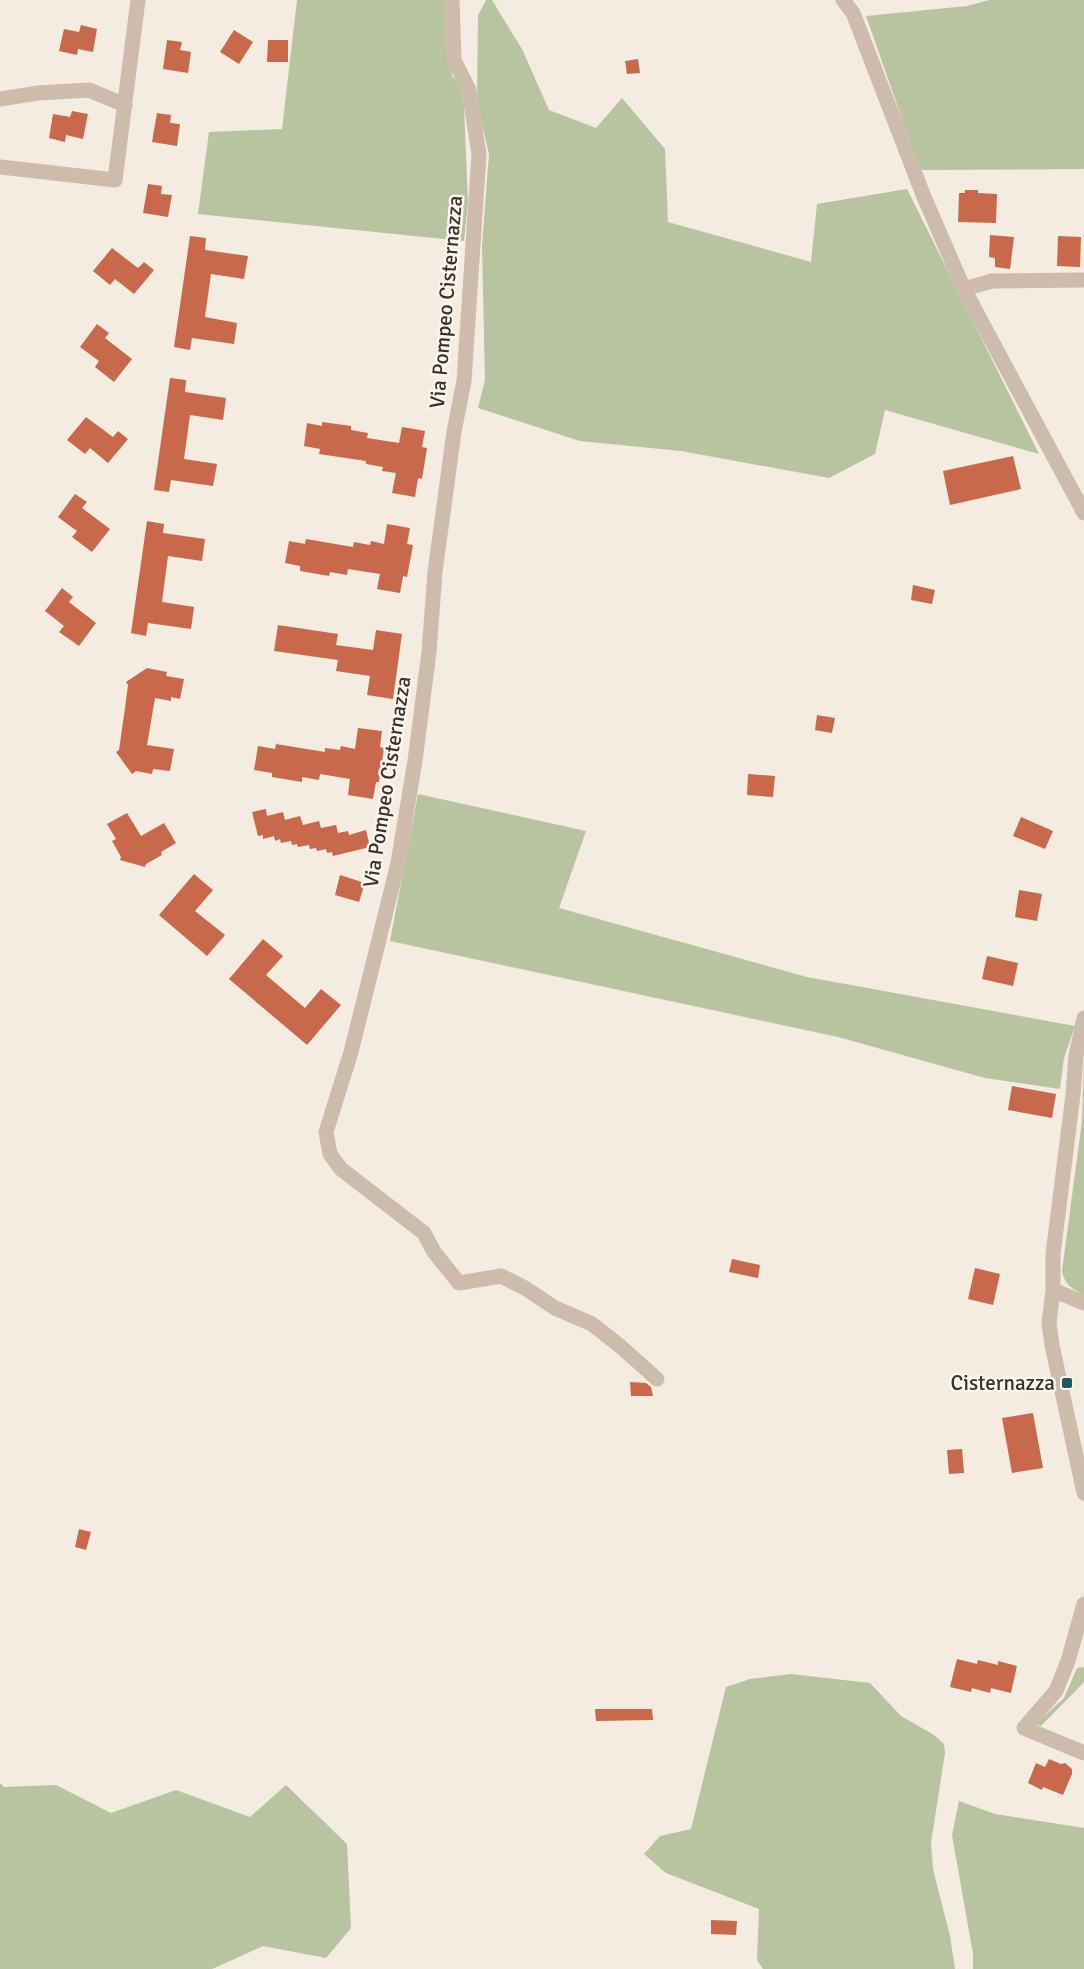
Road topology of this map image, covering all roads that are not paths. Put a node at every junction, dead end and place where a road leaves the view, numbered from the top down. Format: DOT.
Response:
graph roads {
  1 [pos="138,0"];
  2 [pos="452,0"];
  3 [pos="843,0"];
  4 [pos="0,99"];
  5 [pos="125,105"];
  6 [pos="0,167"];
  7 [pos="1084,280"];
  8 [pos="964,289"];
  9 [pos="1084,513"];
  10 [pos="1084,1018"];
  11 [pos="1053,1290"];
  12 [pos="1084,1303"];
  13 [pos="657,1379"];
  14 [pos="1083,1486"];
  15 [pos="1084,1492"];
  16 [pos="1084,1604"];
  17 [pos="1084,1753"];
  1 -- 5 [label="street"];
  2 -- 13 [label="street, Via Pompeo Cisternazza"];
  3 -- 8 [label="street"];
  4 -- 5 [label="street"];
  5 -- 6 [label="street"];
  7 -- 8 [label="street"];
  8 -- 9 [label="street"];
  10 -- 11 [label="street"];
  11 -- 12 [label="street"];
  11 -- 14 [label="street"];
  14 -- 15 [label="street"];
  16 -- 17 [label="street"];
}
